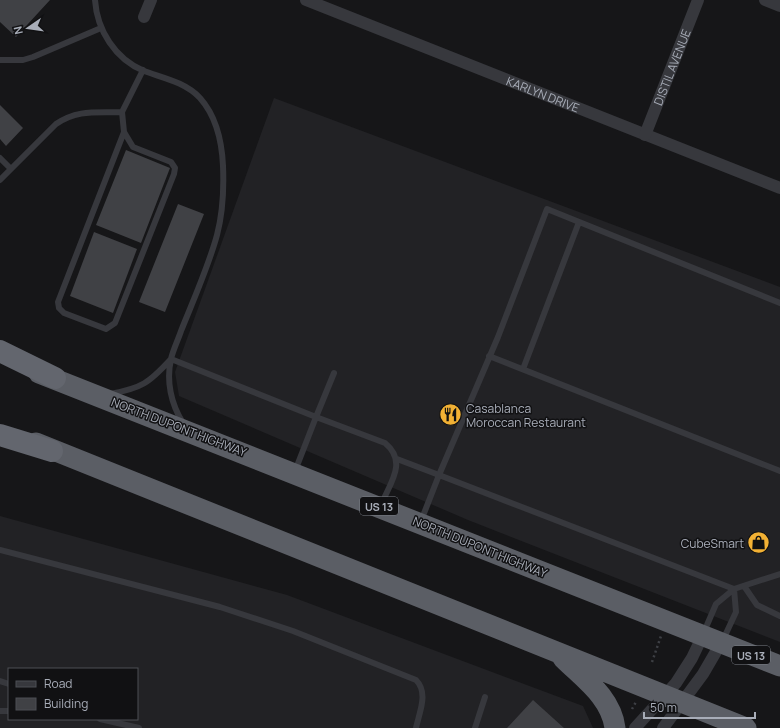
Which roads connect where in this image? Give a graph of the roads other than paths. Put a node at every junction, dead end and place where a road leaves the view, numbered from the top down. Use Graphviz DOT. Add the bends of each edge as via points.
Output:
graph roads {
  1 [pos="95,0"];
  2 [pos="151,0"];
  3 [pos="306,0"];
  4 [pos="698,0"];
  5 [pos="765,0"];
  6 [pos="780,6"];
  7 [pos="144,17"];
  8 [pos="101,28"];
  9 [pos="0,60"];
  10 [pos="143,70"];
  11 [pos="122,112"];
  12 [pos="124,132"];
  13 [pos="645,135"];
  14 [pos="0,158"];
  15 [pos="11,169"];
  16 [pos="0,180"];
  17 [pos="780,188"];
  18 [pos="579,222"];
  19 [pos="780,303"];
  20 [pos="0,351"];
  21 [pos="489,356"];
  22 [pos="171,359"];
  23 [pos="0,360"];
  24 [pos="523,369"];
  25 [pos="334,373"];
  26 [pos="54,378"];
  27 [pos="100,396"];
  28 [pos="316,417"];
  29 [pos="0,427"];
  30 [pos="188,431"];
  31 [pos="0,435"];
  32 [pos="52,451"];
  33 [pos="397,459"];
  34 [pos="780,471"];
  35 [pos="294,473"];
  36 [pos="439,475"];
  37 [pos="380,507"];
  38 [pos="420,523"];
  39 [pos="0,550"];
  40 [pos="780,574"];
  41 [pos="744,586"];
  42 [pos="734,589"];
  43 [pos="780,616"];
  44 [pos="712,639"];
  45 [pos="555,650"];
  46 [pos="780,666"];
  47 [pos="485,697"];
  48 [pos="674,699"];
  49 [pos="104,720"];
  50 [pos="139,728"];
  51 [pos="416,728"];
  52 [pos="475,728"];
  53 [pos="614,728"];
  54 [pos="635,728"];
  55 [pos="663,728"];
  56 [pos="746,728"];
  1 -- 8 [label="lane" via="96,15"];
  2 -- 7 [label="street"];
  3 -- 13 [label="street, KARLYN DRIVE"];
  4 -- 13 [label="street, DISTIL AVENUE"];
  5 -- 6 [label="street"];
  8 -- 9 [label="lane" via="33,57"];
  8 -- 10 [label="lane" via="110,44 128,61"];
  10 -- 11 [label="lane"];
  10 -- 22 [label="lane" via="164,76 186,87 200,98 211,115 220,140 223,165 223,198 217,235"];
  11 -- 12 [label="lane"];
  11 -- 15 [label="lane" via="74,114 65,118"];
  12 -- 12 [label="lane" via="133,147 171,162 175,168 115,323 106,329 64,313 58,302"];
  13 -- 17 [label="street, KARLYN DRIVE"];
  14 -- 15 [label="lane"];
  15 -- 16 [label="lane"];
  18 -- 19 [label="lane"];
  18 -- 21 [label="lane" via="546,209"];
  18 -- 24 [label="lane"];
  20 -- 26 [label="highway"];
  21 -- 24 [label="lane"];
  21 -- 36 [label="lane"];
  22 -- 27 [label="lane" via="141,386"];
  22 -- 28 [label="lane"];
  22 -- 30 [label="lane" via="169,387 172,402"];
  23 -- 26 [label="highway, NORTH DUPONT HIGHWAY / US 13"];
  24 -- 34 [label="lane"];
  25 -- 28 [label="lane"];
  26 -- 27 [label="highway, NORTH DUPONT HIGHWAY / US 13"];
  27 -- 30 [label="highway, NORTH DUPONT HIGHWAY / US 13"];
  28 -- 33 [label="lane" via="385,443 394,450"];
  28 -- 35 [label="lane"];
  29 -- 32 [label="highway"];
  30 -- 35 [label="highway, NORTH DUPONT HIGHWAY / US 13"];
  31 -- 32 [label="highway"];
  32 -- 45 [label="highway"];
  33 -- 36 [label="lane"];
  33 -- 37 [label="lane" via="397,467"];
  35 -- 37 [label="highway, NORTH DUPONT HIGHWAY / US 13"];
  36 -- 38 [label="lane"];
  36 -- 42 [label="lane"];
  37 -- 38 [label="highway, NORTH DUPONT HIGHWAY / US 13"];
  38 -- 44 [label="highway, NORTH DUPONT HIGHWAY / US 13"];
  39 -- 51 [label="lane" via="220,607 294,631 416,680 423,694"];
  40 -- 41 [label="lane"];
  41 -- 42 [label="lane"];
  41 -- 43 [label="lane" via="757,605"];
  42 -- 44 [label="lane" via="716,604"];
  42 -- 44 [label="lane" via="736,612"];
  44 -- 46 [label="highway, NORTH DUPONT HIGHWAY / US 13"];
  44 -- 48 [label="street" via="692,658"];
  44 -- 48 [label="street" via="703,674"];
  45 -- 48 [label="highway"];
  45 -- 53 [label="highway" via="603,697 612,715"];
  47 -- 52 [label="lane"];
  48 -- 54 [label="street"];
  48 -- 55 [label="street"];
  48 -- 56 [label="highway"];
  49 -- 50 [label="lane"];
}
